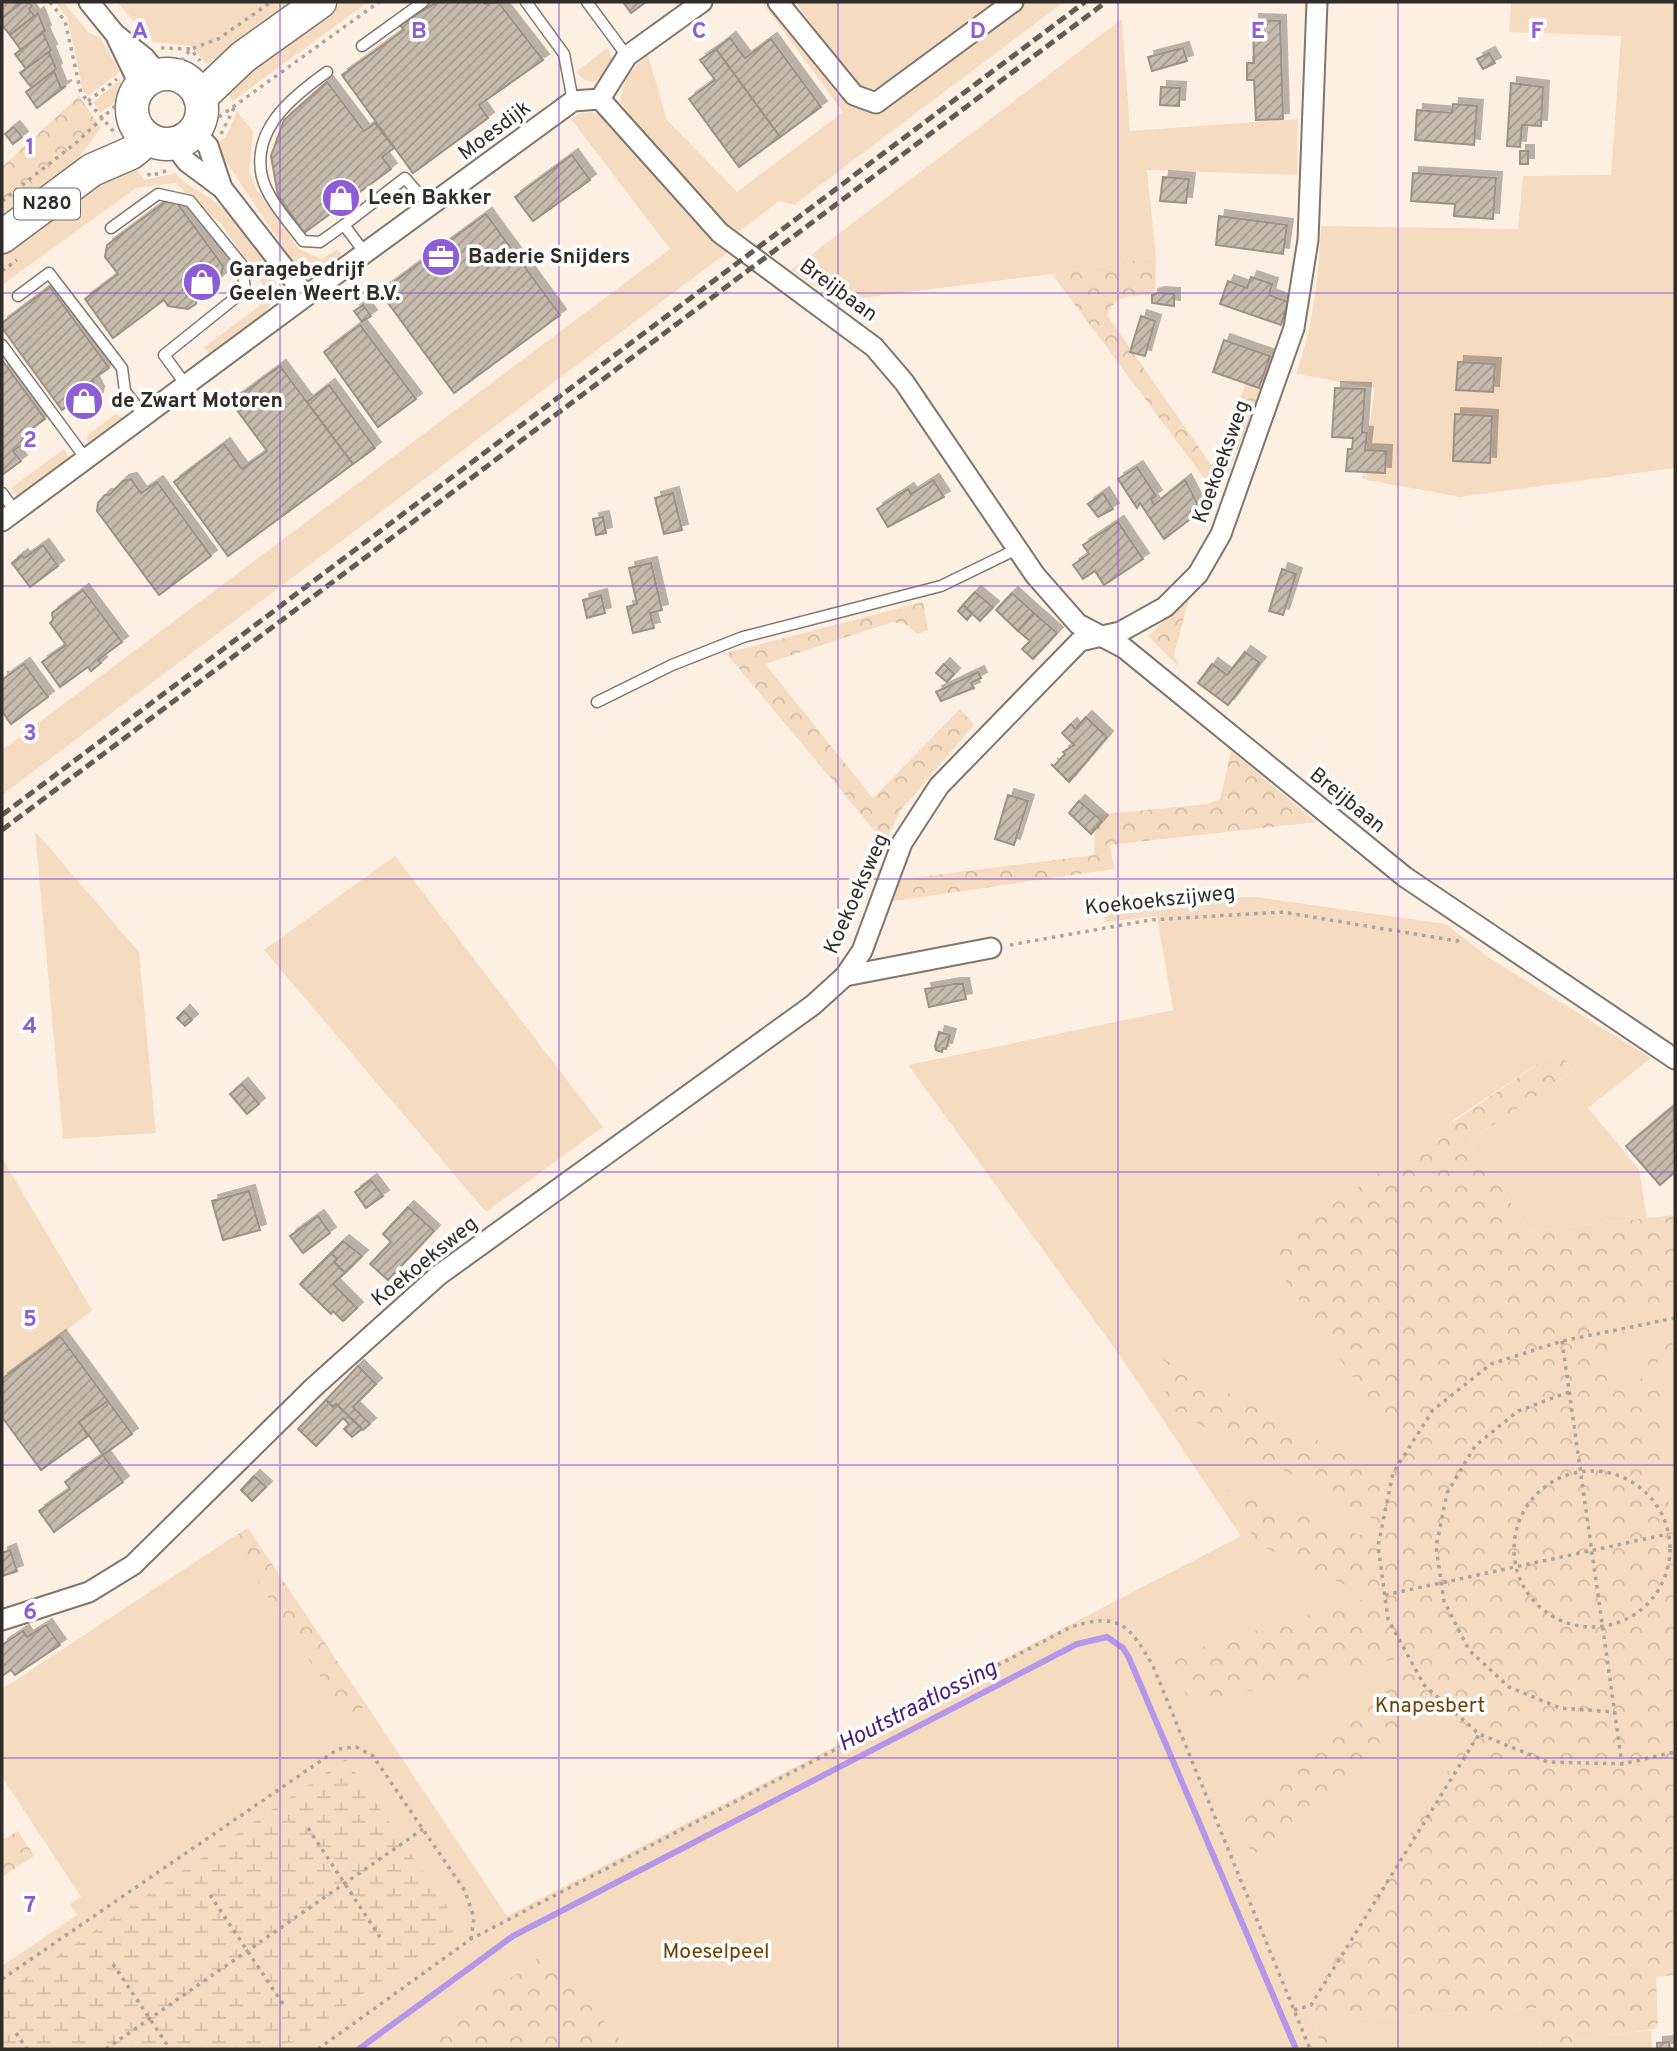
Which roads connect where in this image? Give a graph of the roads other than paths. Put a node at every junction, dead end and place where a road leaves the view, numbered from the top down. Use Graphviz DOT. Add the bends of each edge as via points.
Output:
graph roads {
  1 [pos="89,2"];
  2 [pos="320,2"];
  3 [pos="423,2"];
  4 [pos="526,2"];
  5 [pos="587,2"];
  6 [pos="702,2"];
  7 [pos="778,2"];
  8 [pos="1013,2"];
  9 [pos="1317,2"];
  10 [pos="115,34"];
  11 [pos="362,46"];
  12 [pos="627,56"];
  13 [pos="327,72"];
  14 [pos="600,99"];
  15 [pos="573,101"];
  16 [pos="161,102"];
  17 [pos="430,207"];
  18 [pos="344,225"];
  19 [pos="111,228"];
  20 [pos="2,237"];
  21 [pos="365,253"];
  22 [pos="18,296"];
  23 [pos="306,296"];
  24 [pos="2,345"];
  25 [pos="186,385"];
  26 [pos="144,416"];
  27 [pos="86,459"];
  28 [pos="2,493"];
  29 [pos="8,516"];
  30 [pos="1017,549"];
  31 [pos="1100,637"];
  32 [pos="597,702"];
  33 [pos="991,948"];
  34 [pos="845,976"];
  35 [pos="1675,1059"];
  36 [pos="2,1620"];
  1 -- 10 [label="street"];
  2 -- 16 [label="main road, N280" via="243,57"];
  3 -- 11 [label="lane"];
  4 -- 15 [label="lane" via="564,54"];
  5 -- 12 [label="lane"];
  6 -- 12 [label="street"];
  7 -- 8 [label="street" via="854,95 876,103"];
  9 -- 31 [label="street, Koekoeksweg" via="1308,240 1294,328 1221,534 1198,574 1165,607 1120,632"];
  10 -- 16 [label="street"];
  10 -- 16 [label="street" via="145,58"];
  12 -- 14 [label="street"];
  13 -- 18 [label="lane" via="292,98 271,124 262,149 262,176 273,200 303,241 320,242"];
  14 -- 15 [label="street"];
  14 -- 30 [label="street, Breijbaan" via="720,233 874,347 904,382"];
  15 -- 17 [label="street, Moesdijk"];
  16 -- 20 [label="main road, N280" via="131,153 92,170"];
  16 -- 23 [label="street" via="187,162 222,188"];
  17 -- 18 [label="lane" via="405,178"];
  17 -- 21 [label="street, Moesdijk"];
  18 -- 21 [label="lane"];
  19 -- 25 [label="lane" via="158,194 190,201 243,265 245,290 164,355"];
  21 -- 23 [label="street, Moesdijk"];
  22 -- 26 [label="lane" via="49,273 122,368 125,391"];
  23 -- 25 [label="street, Moesdijk"];
  24 -- 27 [label="lane"];
  25 -- 26 [label="street, Moesdijk"];
  26 -- 27 [label="street, Moesdijk"];
  27 -- 29 [label="street, Moesdijk"];
  28 -- 29 [label="lane"];
  30 -- 31 [label="street, Breijbaan" via="1078,624"];
  30 -- 32 [label="lane" via="941,586 743,637"];
  31 -- 34 [label="street, Koekoeksweg" via="1080,642 939,786 902,843 862,951"];
  31 -- 35 [label="street, Breijbaan" via="1124,648 1405,877"];
  33 -- 34 [label="street"];
  34 -- 36 [label="street, Koekoeksweg" via="813,1005 439,1275 315,1386 133,1565 89,1592"];
}
